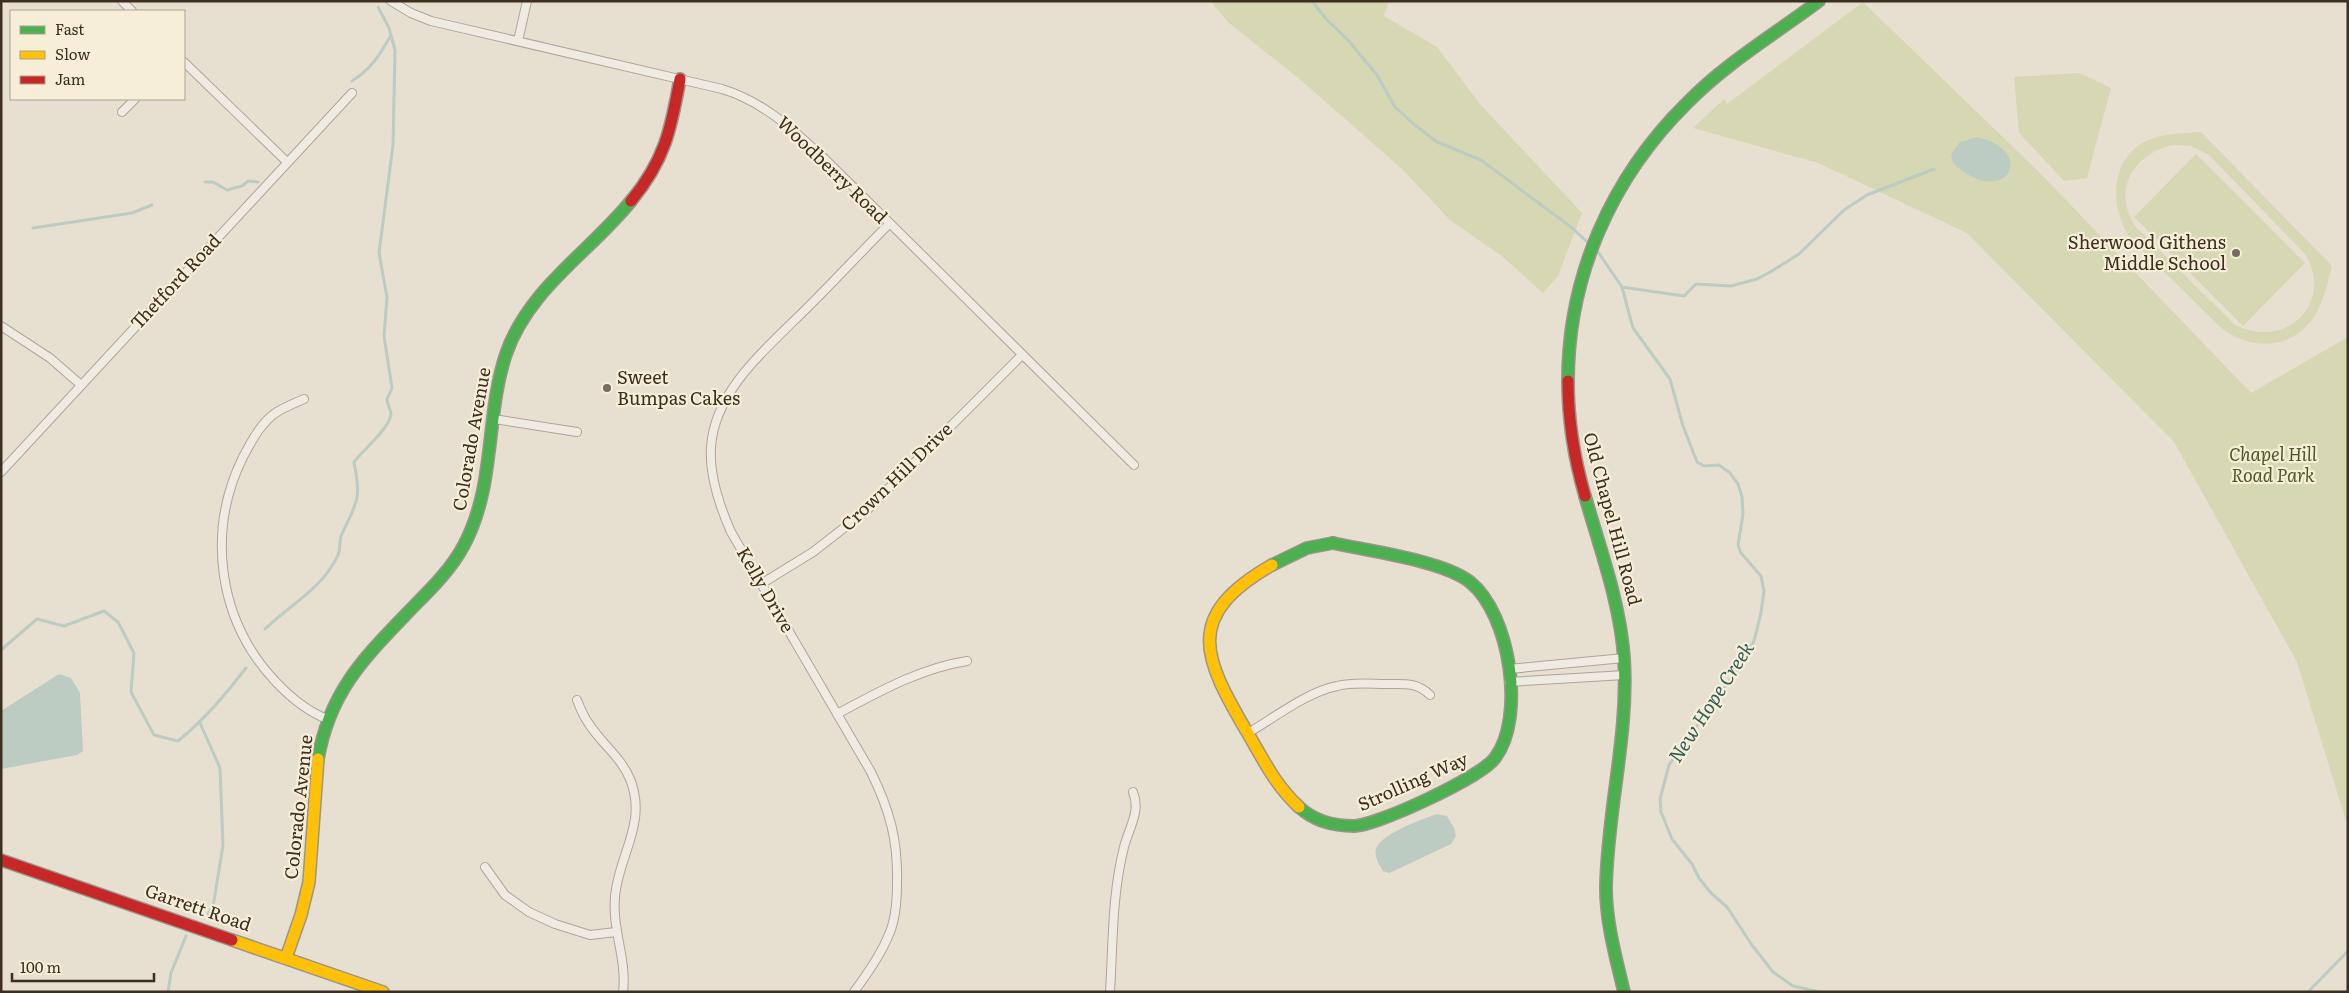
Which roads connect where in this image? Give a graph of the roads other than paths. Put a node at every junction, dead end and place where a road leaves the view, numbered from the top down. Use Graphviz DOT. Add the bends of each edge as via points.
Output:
graph roads {
  1 [pos="122,1"];
  2 [pos="391,1"];
  3 [pos="527,1"];
  4 [pos="1819,1"];
  5 [pos="131,10"];
  6 [pos="518,40"];
  7 [pos="185,63"];
  8 [pos="680,79"];
  9 [pos="352,93"];
  10 [pos="134,100"];
  11 [pos="122,112"];
  12 [pos="287,162"];
  13 [pos="889,224"];
  14 [pos="1,326"];
  15 [pos="1022,355"];
  16 [pos="81,385"];
  17 [pos="304,399"];
  18 [pos="494,419"];
  19 [pos="577,432"];
  20 [pos="1134,465"];
  21 [pos="1,472"];
  22 [pos="761,584"];
  23 [pos="1624,658"];
  24 [pos="967,661"];
  25 [pos="1566,663"];
  26 [pos="1509,669"];
  27 [pos="1625,675"];
  28 [pos="1568,679"];
  29 [pos="1509,682"];
  30 [pos="1430,695"];
  31 [pos="577,700"];
  32 [pos="838,714"];
  33 [pos="328,719"];
  34 [pos="1248,733"];
  35 [pos="1133,792"];
  36 [pos="1,860"];
  37 [pos="484,867"];
  38 [pos="616,932"];
  39 [pos="286,958"];
  40 [pos="383,992"];
  41 [pos="623,992"];
  42 [pos="854,992"];
  43 [pos="1110,992"];
  44 [pos="1624,992"];
  1 -- 5 [label="street"];
  2 -- 6 [label="street, Woodberry Road" via="431,21"];
  3 -- 6 [label="street"];
  4 -- 23 [label="street, Old Chapel Hill Road" via="1721,73 1678,110 1640,154 1607,208 1590,248 1572,317 1568,353 1571,439 1620,620"];
  6 -- 8 [label="street, Woodberry Road"];
  7 -- 12 [label="street"];
  8 -- 13 [label="street, Woodberry Road" via="737,94 777,116"];
  8 -- 18 [label="street, Colorado Avenue" via="665,145 647,181 536,298 514,334 503,365"];
  9 -- 12 [label="street, Thetford Road"];
  10 -- 11 [label="street"];
  12 -- 16 [label="street, Thetford Road"];
  13 -- 15 [label="street, Woodberry Road"];
  13 -- 22 [label="street, Kelly Drive" via="756,359 730,392 714,430 712,467 722,511"];
  14 -- 16 [label="street" via="50,358"];
  15 -- 20 [label="street, Woodberry Road"];
  15 -- 22 [label="street, Crown Hill Drive" via="867,510 820,547"];
  16 -- 21 [label="street, Thetford Road"];
  17 -- 33 [label="street" via="276,413 247,450 227,498 222,525 222,554 228,601 250,649 292,698 316,715"];
  18 -- 19 [label="street"];
  18 -- 33 [label="street, Colorado Avenue" via="481,503 460,554 433,589 354,671"];
  22 -- 32 [label="street, Kelly Drive"];
  23 -- 25 [label="street"];
  23 -- 27 [label="street, Old Chapel Hill Road"];
  24 -- 32 [label="street" via="894,684"];
  25 -- 26 [label="street"];
  25 -- 28 [label="street"];
  26 -- 29 [label="street, Strolling Way"];
  26 -- 34 [label="street, Strolling Way" via="1494,611 1480,591 1457,573 1344,544 1310,546 1237,587 1226,598 1213,622 1209,648 1214,674"];
  27 -- 28 [label="street"];
  27 -- 44 [label="street, Old Chapel Hill Road" via="1606,890 1613,946"];
  28 -- 29 [label="street"];
  29 -- 34 [label="street, Strolling Way" via="1509,728 1501,749 1490,764 1464,782 1365,824 1324,823 1296,807 1282,791"];
  30 -- 34 [label="street" via="1410,684 1335,686 1318,692"];
  31 -- 38 [label="street" via="589,725 621,763 634,790 633,835 616,886"];
  32 -- 42 [label="street, Kelly Drive" via="883,797 897,849 897,897 890,932"];
  33 -- 39 [label="street, Colorado Avenue" via="317,766 309,887"];
  35 -- 43 [label="street" via="1136,812 1125,843 1115,893"];
  36 -- 39 [label="street, Garrett Road"];
  37 -- 38 [label="street" via="505,895 529,912 590,935"];
  38 -- 41 [label="street" via="624,962"];
  39 -- 40 [label="street, Garrett Road"];
}
